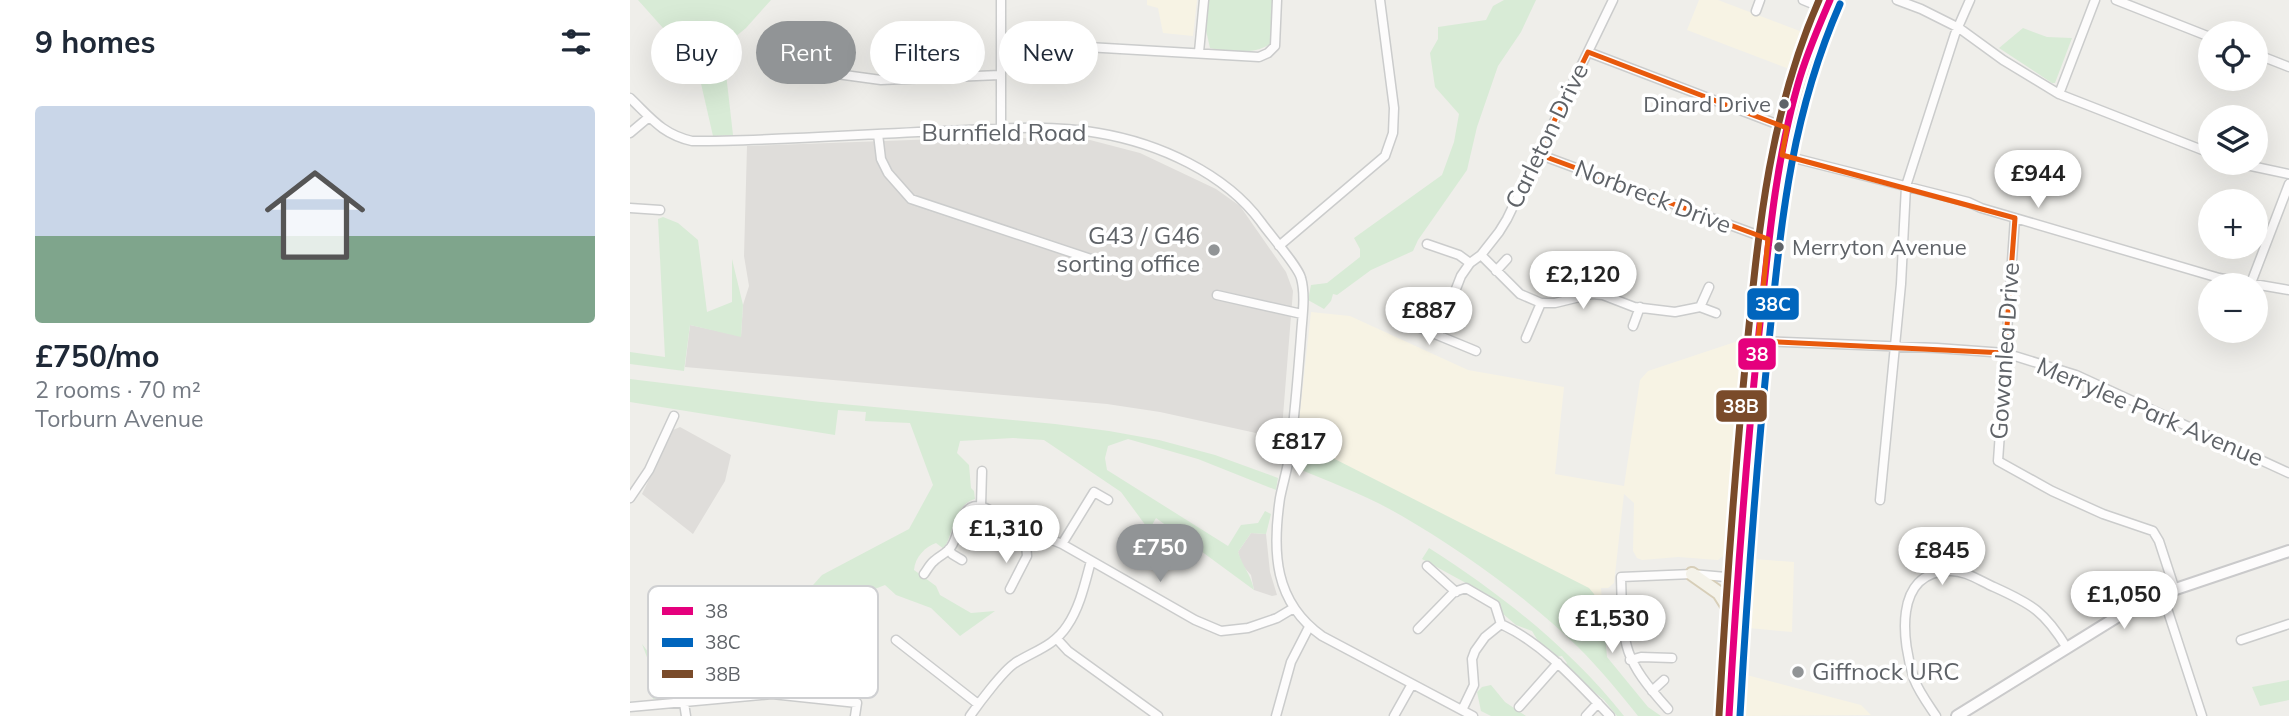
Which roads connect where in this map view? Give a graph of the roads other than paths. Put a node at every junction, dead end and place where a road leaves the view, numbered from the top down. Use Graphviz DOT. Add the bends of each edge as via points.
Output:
graph roads {
  1 [pos="1001,0"];
  2 [pos="1204,0"];
  3 [pos="1277,0"];
  4 [pos="1380,0"];
  5 [pos="1613,0"];
  6 [pos="1760,0"];
  7 [pos="1803,0"];
  8 [pos="1897,0"];
  9 [pos="1970,0"];
  10 [pos="2095,0"];
  11 [pos="2116,0"];
  12 [pos="1828,4"];
  13 [pos="1756,11"];
  14 [pos="1001,21"];
  15 [pos="1958,28"];
  16 [pos="2198,32"];
  17 [pos="1098,47"];
  18 [pos="1199,52"];
  19 [pos="1588,52"];
  20 [pos="2268,59"];
  21 [pos="2289,67"];
  22 [pos="999,75"];
  23 [pos="856,77"];
  24 [pos="1000,84"];
  25 [pos="2059,94"];
  26 [pos="630,98"];
  27 [pos="649,117"];
  28 [pos="1001,128"];
  29 [pos="1787,128"];
  30 [pos="630,133"];
  31 [pos="878,134"];
  32 [pos="2198,148"];
  33 [pos="1538,154"];
  34 [pos="1782,155"];
  35 [pos="2268,169"];
  36 [pos="2289,174"];
  37 [pos="2289,184"];
  38 [pos="1906,186"];
  39 [pos="630,208"];
  40 [pos="660,210"];
  41 [pos="2015,218"];
  42 [pos="1768,240"];
  43 [pos="1427,244"];
  44 [pos="1279,246"];
  45 [pos="1480,255"];
  46 [pos="1507,259"];
  47 [pos="1100,261"];
  48 [pos="1470,263"];
  49 [pos="1496,271"];
  50 [pos="1590,271"];
  51 [pos="2201,273"];
  52 [pos="2255,273"];
  53 [pos="2268,286"];
  54 [pos="1709,287"];
  55 [pos="2289,290"];
  56 [pos="1217,295"];
  57 [pos="1582,296"];
  58 [pos="1541,303"];
  59 [pos="1640,307"];
  60 [pos="1700,307"];
  61 [pos="1716,313"];
  62 [pos="1302,314"];
  63 [pos="1393,314"];
  64 [pos="1633,326"];
  65 [pos="1438,335"];
  66 [pos="1526,338"];
  67 [pos="1758,341"];
  68 [pos="1894,346"];
  69 [pos="1476,351"];
  70 [pos="2005,353"];
  71 [pos="674,416"];
  72 [pos="982,471"];
  73 [pos="2289,472"];
  74 [pos="630,498"];
  75 [pos="1108,500"];
  76 [pos="1880,500"];
  77 [pos="981,506"];
  78 [pos="1014,527"];
  79 [pos="1035,533"];
  80 [pos="1026,544"];
  81 [pos="1062,544"];
  82 [pos="949,549"];
  83 [pos="2289,551"];
  84 [pos="962,560"];
  85 [pos="1091,561"];
  86 [pos="1427,566"];
  87 [pos="1692,574"];
  88 [pos="924,575"];
  89 [pos="1737,578"];
  90 [pos="1010,589"];
  91 [pos="2175,590"];
  92 [pos="1455,592"];
  93 [pos="2162,593"];
  94 [pos="1293,609"];
  95 [pos="1735,618"];
  96 [pos="1501,624"];
  97 [pos="2289,624"];
  98 [pos="1309,627"];
  99 [pos="1418,629"];
  100 [pos="2261,633"];
  101 [pos="1057,639"];
  102 [pos="896,640"];
  103 [pos="2241,640"];
  104 [pos="2265,643"];
  105 [pos="2067,648"];
  106 [pos="1672,658"];
  107 [pos="1630,660"];
  108 [pos="1558,663"];
  109 [pos="1664,680"];
  110 [pos="1412,684"];
  111 [pos="1652,691"];
  112 [pos="733,698"];
  113 [pos="815,698"];
  114 [pos="826,699"];
  115 [pos="684,703"];
  116 [pos="1598,703"];
  117 [pos="978,704"];
  118 [pos="630,707"];
  119 [pos="1519,707"];
  120 [pos="1668,709"];
  121 [pos="1462,710"];
  122 [pos="686,716"];
  123 [pos="855,716"];
  124 [pos="970,716"];
  125 [pos="1158,716"];
  126 [pos="1276,716"];
  127 [pos="1394,716"];
  128 [pos="1473,716"];
  129 [pos="1586,716"];
  130 [pos="1610,716"];
  131 [pos="1729,716"];
  132 [pos="1936,716"];
  133 [pos="1957,716"];
  134 [pos="2202,716"];
  1 -- 14 [label="street"];
  2 -- 18 [label="street"];
  3 -- 18 [label="street" via="1275,46 1268,53 1259,57"];
  4 -- 44 [label="street" via="1394,108 1393,133 1385,156"];
  5 -- 19 [label="street, Carleton Drive"];
  6 -- 13 [label="street"];
  7 -- 12 [label="street"];
  8 -- 15 [label="street"];
  9 -- 15 [label="street"];
  10 -- 25 [label="street"];
  11 -- 16 [label="street"];
  12 -- 29 [label="main road"];
  15 -- 25 [label="street"];
  15 -- 38 [label="street"];
  17 -- 18 [label="street"];
  19 -- 29 [label="street"];
  19 -- 33 [label="street, Carleton Drive"];
  20 -- 21 [label="street"];
  22 -- 23 [label="street" via="881,80"];
  24 -- 28 [label="street"];
  25 -- 32 [label="street"];
  26 -- 27 [label="street, Burnfield Road"];
  27 -- 30 [label="street"];
  27 -- 31 [label="street, Burnfield Road" via="666,132 692,141"];
  28 -- 31 [label="street, Burnfield Road"];
  28 -- 44 [label="street, Burnfield Road" via="1096,132 1168,155 1234,192"];
  29 -- 34 [label="main road"];
  31 -- 47 [label="street" via="888,173 911,198"];
  33 -- 42 [label="street, Norbreck Drive"];
  33 -- 45 [label="street, Carleton Drive" via="1507,219"];
  34 -- 38 [label="street"];
  34 -- 42 [label="main road"];
  35 -- 36 [label="street"];
  37 -- 52 [label="street"];
  38 -- 41 [label="street"];
  38 -- 68 [label="street"];
  39 -- 40 [label="street"];
  41 -- 51 [label="street"];
  41 -- 70 [label="street, Gowanlea Drive"];
  42 -- 67 [label="main road"];
  43 -- 48 [label="street"];
  44 -- 62 [label="street, Burnfield Road" via="1301,276"];
  45 -- 48 [label="street, Carleton Drive"];
  45 -- 49 [label="street"];
  46 -- 49 [label="street"];
  48 -- 65 [label="street, Carleton Drive"];
  49 -- 58 [label="street" via="1520,293"];
  50 -- 57 [label="street"];
  53 -- 55 [label="street"];
  54 -- 60 [label="street"];
  56 -- 62 [label="street"];
  57 -- 58 [label="street"];
  57 -- 59 [label="street" via="1603,295"];
  58 -- 66 [label="street"];
  59 -- 60 [label="street" via="1675,312"];
  59 -- 64 [label="street"];
  60 -- 61 [label="street"];
  62 -- 94 [label="street, Burnfield Road" via="1290,455 1276,541 1279,574"];
  63 -- 65 [label="street"];
  65 -- 69 [label="street"];
  67 -- 68 [label="street, Merrylee Park Avenue"];
  67 -- 89 [label="main road"];
  68 -- 70 [label="street, Merrylee Park Avenue"];
  68 -- 76 [label="street"];
  70 -- 73 [label="street, Merrylee Park Avenue" via="2076,375"];
  70 -- 91 [label="street, Gowanlea Drive" via="1998,461 2052,491 2152,531"];
  71 -- 74 [label="street" via="649,470"];
  72 -- 77 [label="street"];
  75 -- 81 [label="street" via="1094,492"];
  77 -- 78 [label="street"];
  77 -- 82 [label="street" via="966,511"];
  78 -- 79 [label="street" via="1027,522"];
  78 -- 80 [label="street" via="1016,541"];
  79 -- 80 [label="street"];
  79 -- 81 [label="street"];
  80 -- 90 [label="street" via="1027,556"];
  81 -- 85 [label="street"];
  82 -- 84 [label="street"];
  82 -- 88 [label="street"];
  83 -- 91 [label="street"];
  85 -- 94 [label="street" via="1221,631 1248,628"];
  85 -- 101 [label="street" via="1078,606"];
  86 -- 92 [label="street"];
  87 -- 89 [label="street"];
  87 -- 95 [label="main road" via="1719,593"];
  87 -- 107 [label="street" via="1621,577 1623,637"];
  89 -- 95 [label="main road"];
  91 -- 93 [label="street"];
  92 -- 96 [label="street" via="1466,588 1495,605"];
  92 -- 99 [label="street"];
  93 -- 105 [label="street"];
  93 -- 134 [label="street"];
  94 -- 98 [label="street, Burnfield Road"];
  95 -- 131 [label="main road"];
  96 -- 108 [label="street"];
  96 -- 121 [label="street" via="1475,651 1474,685"];
  97 -- 100 [label="street"];
  98 -- 110 [label="street, Burnfield Road"];
  98 -- 126 [label="street" via="1291,662"];
  100 -- 103 [label="street"];
  100 -- 104 [label="street"];
  101 -- 117 [label="street" via="1013,664"];
  101 -- 125 [label="street"];
  102 -- 117 [label="street"];
  105 -- 132 [label="street" via="2038,610 2016,597 1963,572 1948,570 1921,579 1908,603 1904,640 1915,681"];
  105 -- 133 [label="street"];
  106 -- 107 [label="street"];
  107 -- 111 [label="street"];
  108 -- 116 [label="street"];
  108 -- 119 [label="street"];
  109 -- 111 [label="street"];
  110 -- 121 [label="street, Burnfield Road"];
  110 -- 127 [label="street"];
  111 -- 120 [label="street"];
  112 -- 115 [label="street"];
  113 -- 114 [label="street"];
  114 -- 123 [label="street" via="857,703"];
  115 -- 118 [label="street"];
  115 -- 122 [label="street"];
  116 -- 129 [label="street"];
  116 -- 130 [label="street"];
  117 -- 124 [label="street"];
  121 -- 128 [label="street, Burnfield Road"];
}
